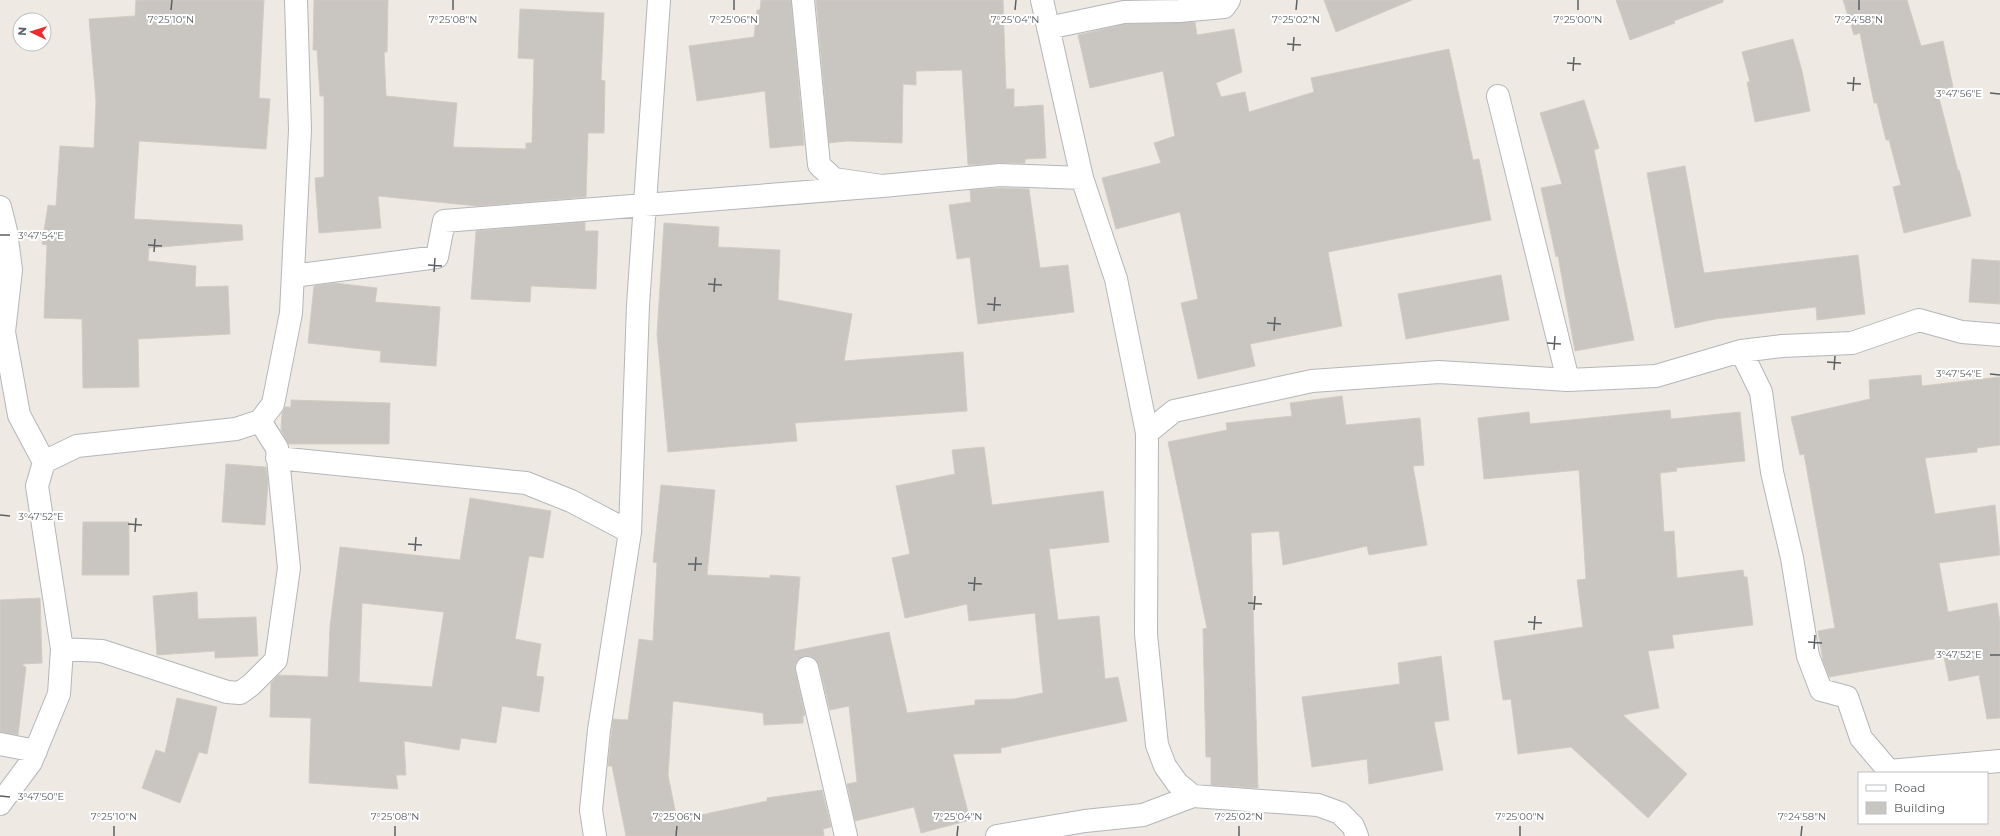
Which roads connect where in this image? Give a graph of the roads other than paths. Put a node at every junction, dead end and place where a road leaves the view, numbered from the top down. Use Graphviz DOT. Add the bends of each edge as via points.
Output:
graph roads {
  1 [pos="296,0"];
  2 [pos="659,0"];
  3 [pos="803,0"];
  4 [pos="1042,0"];
  5 [pos="1229,0"];
  6 [pos="1048,28"];
  7 [pos="1498,96"];
  8 [pos="1082,178"];
  9 [pos="882,186"];
  10 [pos="645,206"];
  11 [pos="0,207"];
  12 [pos="5,269"];
  13 [pos="293,276"];
  14 [pos="2000,335"];
  15 [pos="1741,350"];
  16 [pos="1568,380"];
  17 [pos="260,421"];
  18 [pos="1147,433"];
  19 [pos="277,458"];
  20 [pos="44,462"];
  21 [pos="630,532"];
  22 [pos="62,650"];
  23 [pos="807,668"];
  24 [pos="0,744"];
  25 [pos="36,751"];
  26 [pos="2000,761"];
  27 [pos="1193,796"];
  28 [pos="0,804"];
  29 [pos="1088,829"];
  30 [pos="595,836"];
  31 [pos="846,836"];
  32 [pos="997,836"];
  33 [pos="1357,836"];
  1 -- 13 [label="street" via="300,130"];
  2 -- 10 [label="street"];
  3 -- 9 [label="street" via="819,165 834,180"];
  4 -- 6 [label="street"];
  5 -- 6 [label="street" via="1224,7 1124,12"];
  6 -- 8 [label="street"];
  7 -- 16 [label="street"];
  8 -- 9 [label="street" via="1000,175"];
  8 -- 18 [label="street" via="1116,279"];
  9 -- 10 [label="street"];
  10 -- 13 [label="street" via="444,221 437,257"];
  10 -- 21 [label="street" via="638,305"];
  11 -- 12 [label="street" via="6,231"];
  12 -- 20 [label="street" via="4,332 19,414"];
  13 -- 17 [label="street" via="290,313 272,404"];
  14 -- 15 [label="street" via="1962,332 1919,320 1852,343"];
  15 -- 16 [label="street" via="1656,376"];
  15 -- 26 [label="street" via="1761,392 1772,472 1792,558 1808,656 1821,690 1847,696 1860,738 1889,771"];
  16 -- 18 [label="street" via="1439,372 1312,381 1174,411"];
  17 -- 19 [label="street" via="276,448"];
  17 -- 20 [label="street" via="236,429 77,446"];
  18 -- 27 [label="street" via="1146,634 1157,745 1168,772 1176,783"];
  19 -- 21 [label="street" via="526,483 571,501"];
  19 -- 22 [label="street" via="289,568 276,660 251,685 240,693 227,692 102,651"];
  20 -- 22 [label="street" via="36,486"];
  21 -- 30 [label="street" via="599,730 591,810"];
  22 -- 25 [label="street" via="59,694"];
  23 -- 31 [label="street"];
  24 -- 25 [label="street"];
  25 -- 28 [label="street" via="31,762"];
  27 -- 29 [label="street" via="1143,815"];
  27 -- 33 [label="street" via="1318,805 1340,813 1353,826"];
  29 -- 32 [label="street"];
}
